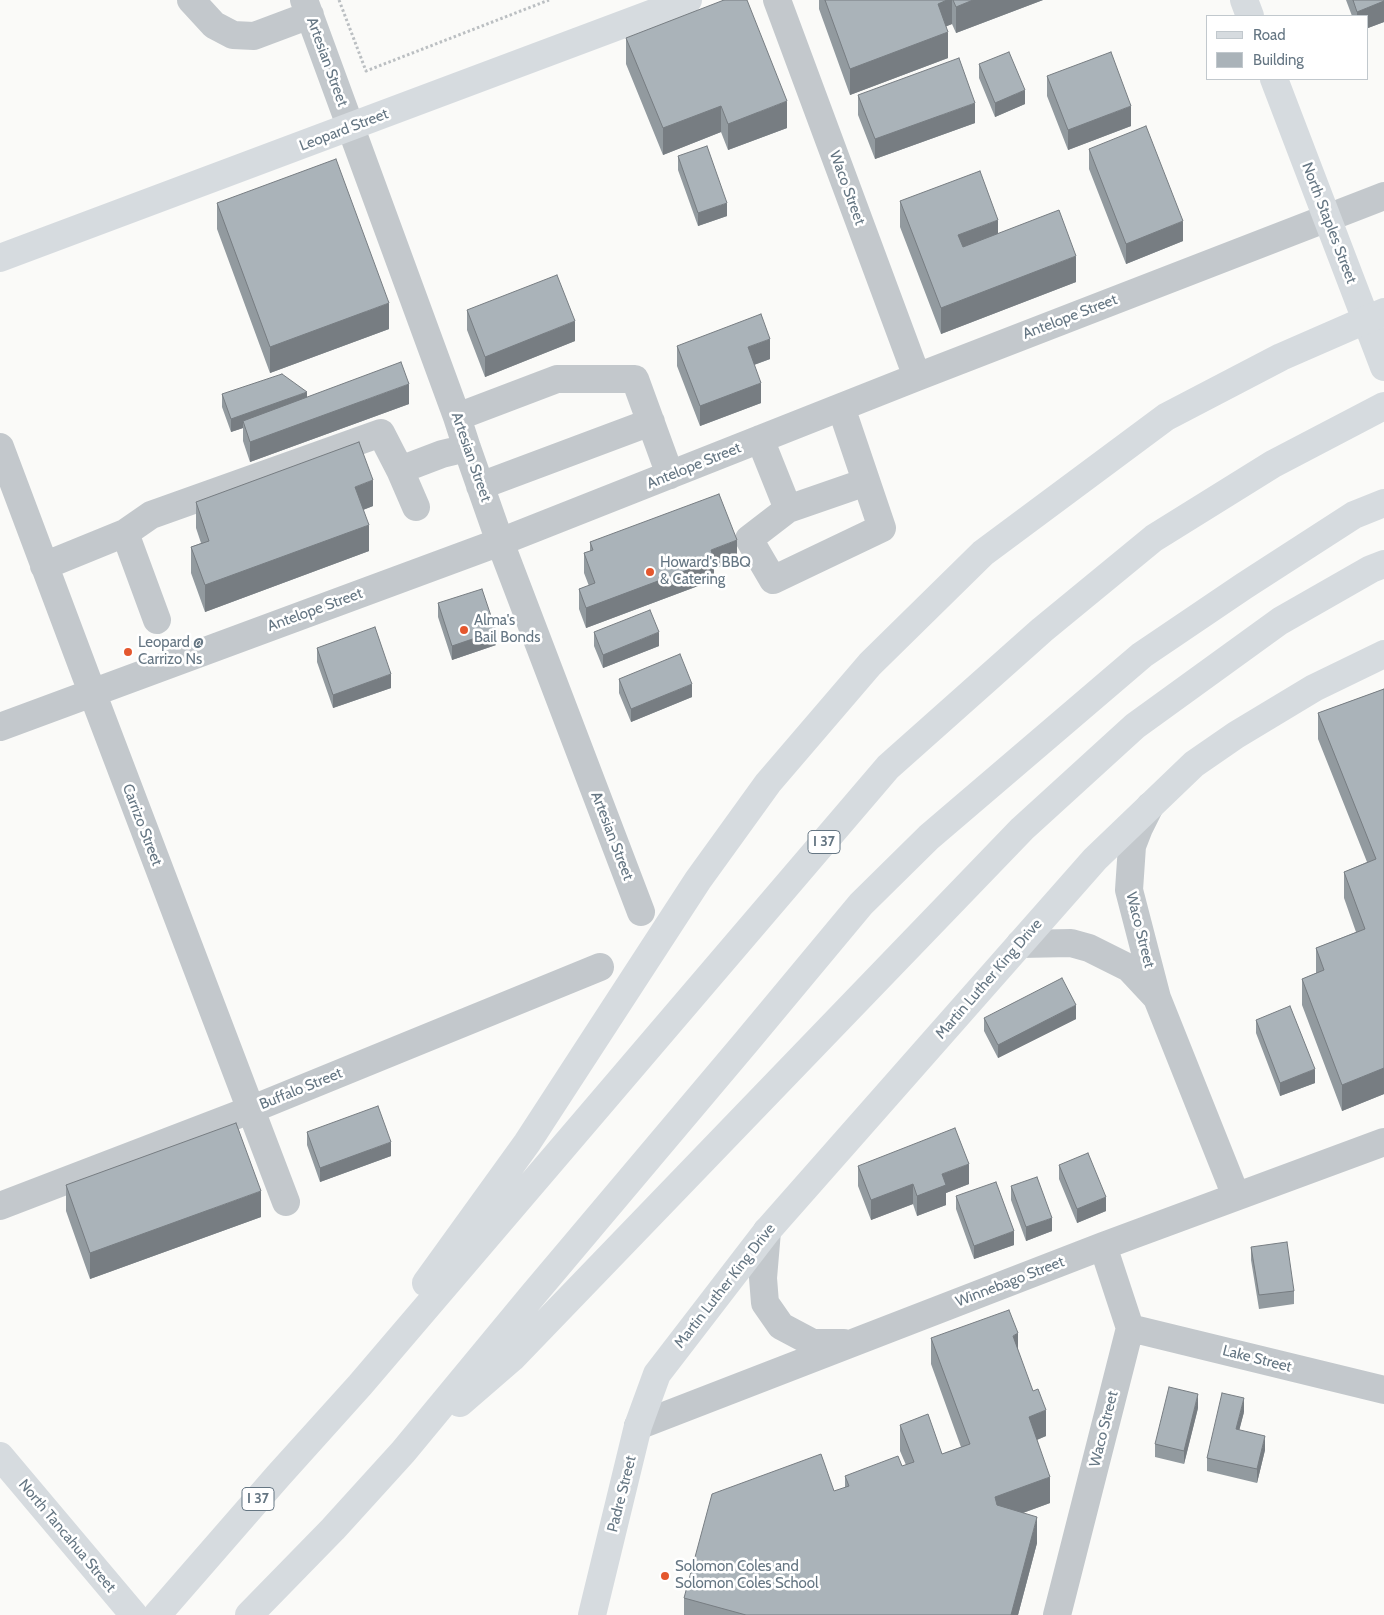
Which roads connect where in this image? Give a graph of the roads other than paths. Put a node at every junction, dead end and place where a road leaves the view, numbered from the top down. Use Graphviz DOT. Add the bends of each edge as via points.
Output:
graph roads {
  1 [pos="191,0"];
  2 [pos="688,0"];
  3 [pos="777,0"];
  4 [pos="1244,0"];
  5 [pos="307,8"];
  6 [pos="1250,15"];
  7 [pos="1274,80"];
  8 [pos="351,127"];
  9 [pos="1384,196"];
  10 [pos="1327,218"];
  11 [pos="0,258"];
  12 [pos="1384,312"];
  13 [pos="1384,367"];
  14 [pos="917,377"];
  15 [pos="1384,406"];
  16 [pos="841,407"];
  17 [pos="457,417"];
  18 [pos="651,422"];
  19 [pos="760,439"];
  20 [pos="0,447"];
  21 [pos="467,448"];
  22 [pos="400,470"];
  23 [pos="670,475"];
  24 [pos="866,482"];
  25 [pos="480,486"];
  26 [pos="1384,503"];
  27 [pos="416,507"];
  28 [pos="788,509"];
  29 [pos="124,533"];
  30 [pos="500,542"];
  31 [pos="1384,564"];
  32 [pos="44,566"];
  33 [pos="157,620"];
  34 [pos="1384,654"];
  35 [pos="92,692"];
  36 [pos="0,726"];
  37 [pos="1150,806"];
  38 [pos="642,912"];
  39 [pos="1020,944"];
  40 [pos="600,967"];
  41 [pos="1157,998"];
  42 [pos="250,1110"];
  43 [pos="1384,1142"];
  44 [pos="1236,1196"];
  45 [pos="286,1202"];
  46 [pos="0,1206"];
  47 [pos="767,1231"];
  48 [pos="1103,1246"];
  49 [pos="1130,1328"];
  50 [pos="853,1343"];
  51 [pos="657,1374"];
  52 [pos="1384,1390"];
  53 [pos="638,1426"];
  54 [pos="319,1431"];
  55 [pos="404,1452"];
  56 [pos="0,1456"];
  57 [pos="134,1615"];
  58 [pos="157,1615"];
  59 [pos="249,1615"];
  60 [pos="592,1615"];
  61 [pos="1057,1615"];
  1 -- 5 [label="street" via="214,26 233,35 254,36"];
  2 -- 8 [label="main road, Leopard Street"];
  3 -- 14 [label="street, Waco Street"];
  4 -- 6 [label="main road"];
  5 -- 8 [label="street, Artesian Street"];
  7 -- 10 [label="main road, North Staples Street"];
  8 -- 11 [label="main road, Leopard Street"];
  8 -- 17 [label="street, Artesian Street"];
  9 -- 10 [label="street, Antelope Street"];
  10 -- 13 [label="main road, North Staples Street"];
  10 -- 14 [label="street, Antelope Street"];
  12 -- 54 [label="main road" via="1281,357 1166,417 983,553 870,664 768,783 698,880 527,1143"];
  14 -- 16 [label="street, Antelope Street"];
  15 -- 54 [label="main road, I 37" via="1273,464 1154,538 1042,630 888,767"];
  16 -- 19 [label="street, Antelope Street"];
  16 -- 24 [label="street"];
  17 -- 18 [label="street" via="557,379 635,379"];
  17 -- 21 [label="street, Artesian Street"];
  18 -- 23 [label="street"];
  18 -- 25 [label="street"];
  19 -- 23 [label="street, Antelope Street"];
  19 -- 28 [label="street"];
  20 -- 32 [label="street, Carrizo Street"];
  21 -- 22 [label="street"];
  21 -- 25 [label="street, Artesian Street"];
  22 -- 27 [label="street"];
  22 -- 29 [label="street" via="381,433 151,515"];
  23 -- 30 [label="street, Antelope Street"];
  24 -- 28 [label="street"];
  24 -- 28 [label="street" via="882,528 773,580 749,539"];
  25 -- 30 [label="street, Artesian Street"];
  26 -- 55 [label="main road" via="1346,520 1142,655 929,836 861,904"];
  29 -- 32 [label="street"];
  29 -- 33 [label="street"];
  30 -- 35 [label="street, Antelope Street"];
  30 -- 38 [label="street, Artesian Street"];
  31 -- 55 [label="main road" via="1280,621 1135,726 1022,829 512,1358"];
  32 -- 35 [label="street, Carrizo Street"];
  34 -- 37 [label="main road, Martin Luther King Drive" via="1314,688 1236,736 1194,764"];
  35 -- 36 [label="street, Antelope Street"];
  35 -- 42 [label="street, Carrizo Street"];
  37 -- 39 [label="main road, Martin Luther King Drive" via="1095,859"];
  37 -- 41 [label="street, Waco Street" via="1132,846 1129,890"];
  39 -- 41 [label="street, Waco Street" via="1071,943 1089,948 1128,968"];
  39 -- 47 [label="main road, Martin Luther King Drive"];
  40 -- 42 [label="street, Buffalo Street"];
  41 -- 44 [label="street, Waco Street"];
  42 -- 45 [label="street, Carrizo Street"];
  42 -- 46 [label="street, Buffalo Street"];
  43 -- 44 [label="street, Winnebago Street"];
  44 -- 48 [label="street, Winnebago Street"];
  47 -- 50 [label="street" via="763,1278 765,1303 781,1326 813,1343"];
  47 -- 51 [label="main road, Martin Luther King Drive"];
  48 -- 49 [label="street"];
  48 -- 50 [label="street, Winnebago Street"];
  49 -- 52 [label="street, Lake Street"];
  49 -- 61 [label="street, Waco Street"];
  50 -- 53 [label="street, Winnebago Street"];
  51 -- 53 [label="main road, Padre Street"];
  53 -- 60 [label="main road, Padre Street"];
  54 -- 58 [label="main road, I 37"];
  55 -- 59 [label="main road"];
  56 -- 57 [label="main road, North Tancahua Street"];
}
